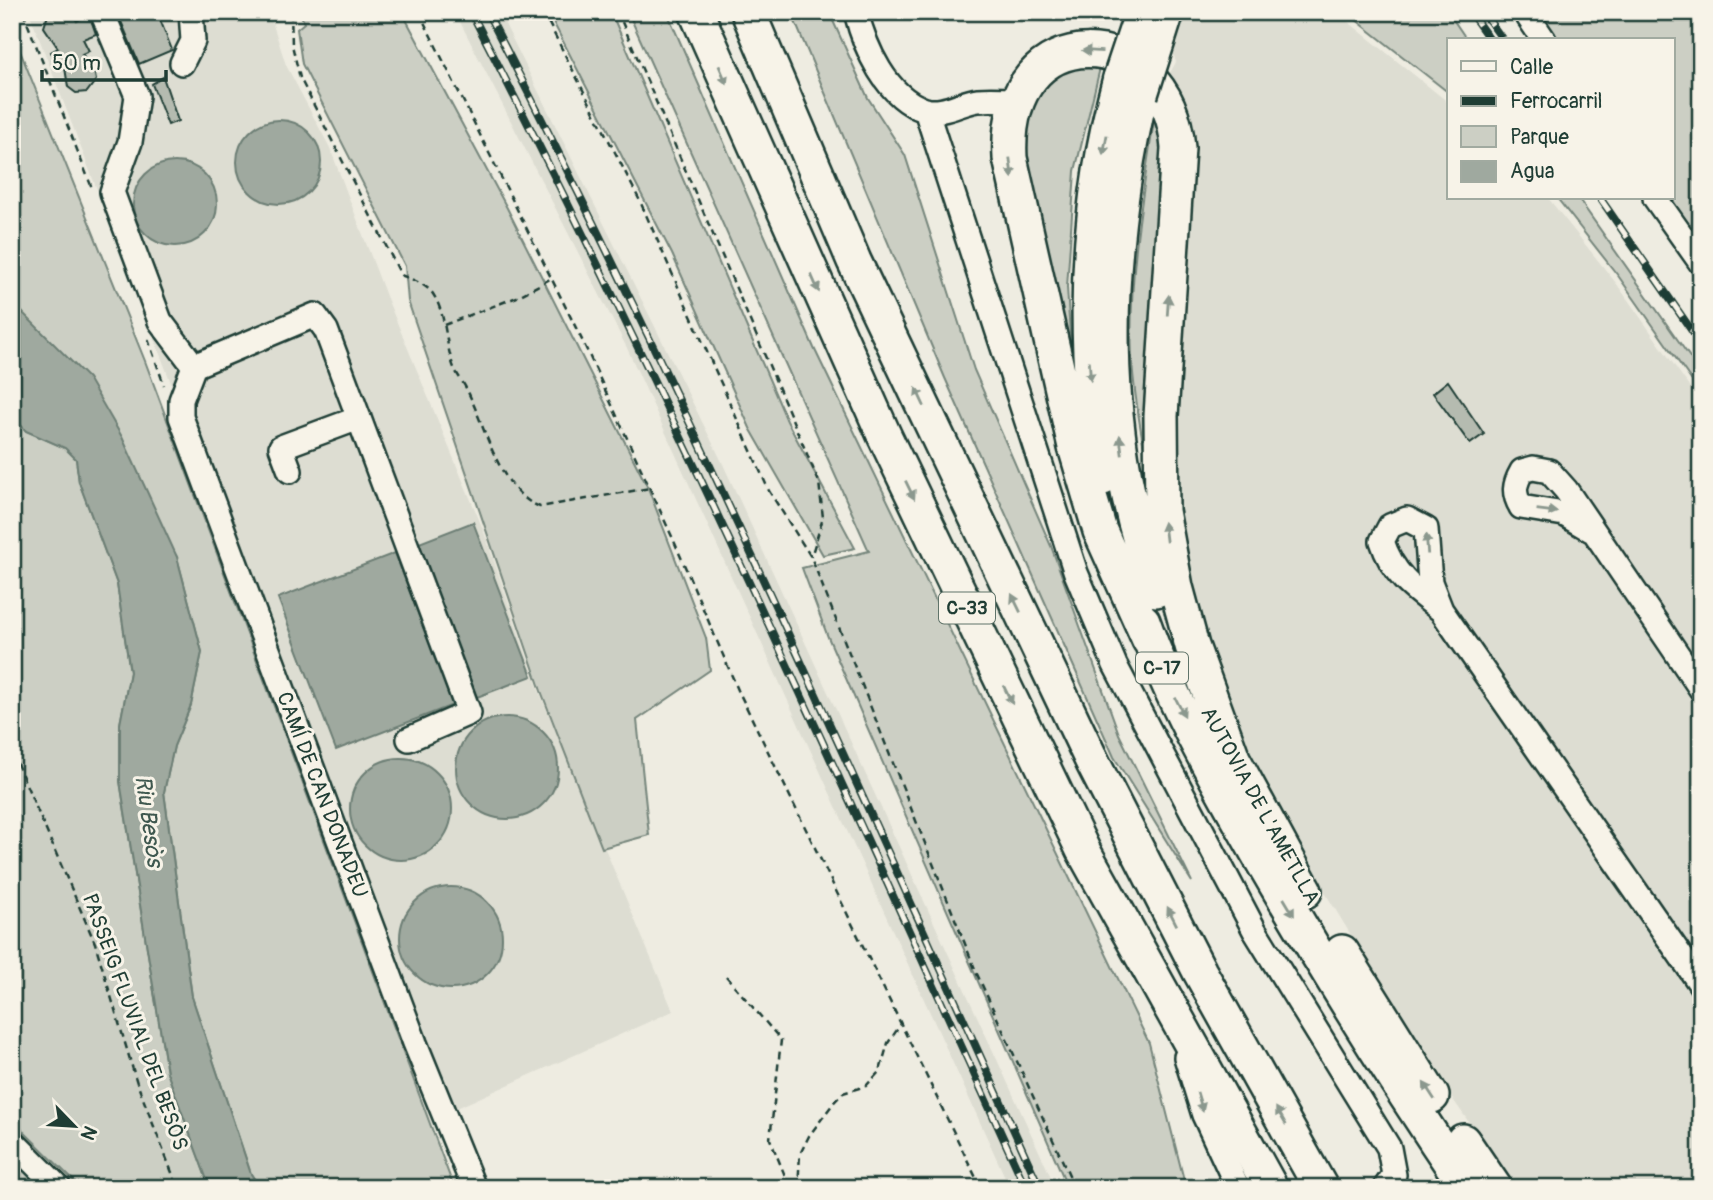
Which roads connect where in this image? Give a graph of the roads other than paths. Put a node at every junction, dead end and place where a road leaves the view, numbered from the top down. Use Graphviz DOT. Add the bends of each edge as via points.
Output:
graph roads {
  1 [pos="102,12"];
  2 [pos="191,12"];
  3 [pos="696,12"];
  4 [pos="748,12"];
  5 [pos="856,12"];
  6 [pos="1142,12"];
  7 [pos="1167,12"];
  8 [pos="1525,12"];
  9 [pos="1543,38"];
  10 [pos="182,63"];
  11 [pos="1130,86"];
  12 [pos="1016,100"];
  13 [pos="926,110"];
  14 [pos="1656,200"];
  15 [pos="1701,263"];
  16 [pos="194,366"];
  17 [pos="359,418"];
  18 [pos="290,471"];
  19 [pos="1591,530"];
  20 [pos="1441,610"];
  21 [pos="1149,640"];
  22 [pos="1701,689"];
  23 [pos="410,739"];
  24 [pos="1234,761"];
  25 [pos="1701,985"];
  26 [pos="1173,1014"];
  27 [pos="12,1141"];
  28 [pos="59,1188"];
  29 [pos="474,1188"];
  30 [pos="1238,1188"];
  31 [pos="1270,1188"];
  32 [pos="1321,1188"];
  33 [pos="1385,1188"];
  34 [pos="1467,1188"];
  35 [pos="1495,1188"];
  1 -- 16 [label="street" via="137,96 130,142 112,192 160,321"];
  2 -- 10 [label="street" via="193,41"];
  3 -- 26 [label="highway, C-33, one-way" via="890,447 1083,850"];
  32 -- 4 [label="highway, C-33, one-way" via="1200,972 1081,740 854,261"];
  5 -- 13 [label="street" via="861,32 888,82"];
  6 -- 11 [label="highway, C-17, bridge"];
  7 -- 11 [label="highway, C-17, bridge"];
  8 -- 9 [label="street"];
  11 -- 21 [label="highway, C-17, one-way" via="1097,183 1090,244 1089,368 1105,492"];
  24 -- 11 [label="highway, AUTOVIA DE L'AMETLLA / C-17, one-way" via="1196,688 1160,599 1135,518 1123,457 1111,337"];
  12 -- 13 [label="street" via="975,100"];
  12 -- 21 [label="highway, one-way" via="1009,135 1012,178 1075,447 1100,531"];
  24 -- 12 [label="highway, one-way" via="1186,622 1162,511 1161,416 1178,148 1173,114 1161,91 1141,71 1118,56 1088,50 1049,61"];
  13 -- 33 [label="street" via="1076,573 1115,665 1255,931 1389,1148 1394,1175"];
  14 -- 15 [label="street"];
  16 -- 17 [label="street" via="315,315 326,330"];
  16 -- 29 [label="street, CAMÍ DE CAN DONADEU" via="181,400 185,430"];
  17 -- 18 [label="street" via="281,447"];
  17 -- 23 [label="street" via="469,713"];
  19 -- 22 [label="street"];
  20 -- 25 [label="street"];
  21 -- 34 [label="highway, C-17, one-way" via="1203,755 1281,893 1357,1022"];
  35 -- 24 [label="highway, AUTOVIA DE L'AMETLLA / C-17, one-way" via="1341,951"];
  26 -- 30 [label="street, C-33, one-way" via="1204,1115"];
  26 -- 31 [label="highway, C-33"];
  27 -- 28 [label="street"];
}
